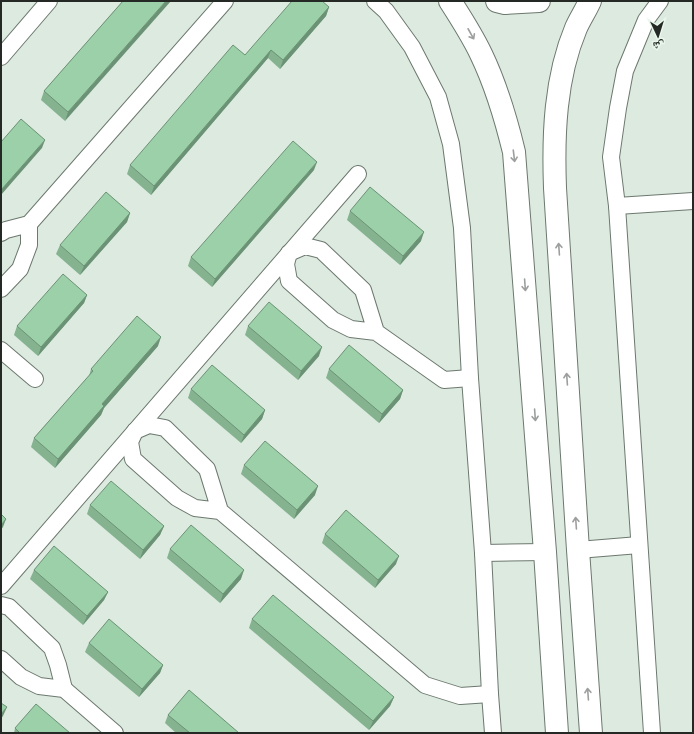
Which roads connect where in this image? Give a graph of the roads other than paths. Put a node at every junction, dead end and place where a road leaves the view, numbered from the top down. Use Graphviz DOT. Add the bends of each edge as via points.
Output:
graph roads {
  1 [pos="49,1"];
  2 [pos="225,1"];
  3 [pos="375,1"];
  4 [pos="450,1"];
  5 [pos="497,1"];
  6 [pos="539,1"];
  7 [pos="590,1"];
  8 [pos="660,1"];
  9 [pos="1,56"];
  10 [pos="358,174"];
  11 [pos="693,201"];
  12 [pos="617,206"];
  13 [pos="28,224"];
  14 [pos="1,233"];
  15 [pos="289,253"];
  16 [pos="1,289"];
  17 [pos="376,332"];
  18 [pos="1,350"];
  19 [pos="470,378"];
  20 [pos="35,379"];
  21 [pos="135,431"];
  22 [pos="220,511"];
  23 [pos="639,545"];
  24 [pos="578,550"];
  25 [pos="483,552"];
  26 [pos="545,552"];
  27 [pos="1,586"];
  28 [pos="1,605"];
  29 [pos="1,659"];
  30 [pos="64,689"];
  31 [pos="490,694"];
  32 [pos="115,733"];
  33 [pos="493,733"];
  34 [pos="557,733"];
  35 [pos="591,733"];
  36 [pos="652,733"];
  1 -- 9 [label="street"];
  2 -- 13 [label="street"];
  3 -- 19 [label="street" via="386,11 412,47 438,97 451,144 462,228"];
  4 -- 26 [label="main road, one-way" via="481,53 504,114 514,152"];
  5 -- 6 [label="main road"];
  24 -- 7 [label="main road, one-way" via="554,146 565,63 576,29"];
  8 -- 12 [label="street" via="646,20 625,71 611,156"];
  10 -- 15 [label="street"];
  11 -- 12 [label="street"];
  12 -- 23 [label="street"];
  13 -- 14 [label="street"];
  13 -- 16 [label="street" via="29,245 20,269"];
  15 -- 17 [label="street" via="286,264 289,281 333,320 351,329"];
  15 -- 17 [label="street" via="305,246 321,250 363,290"];
  15 -- 21 [label="street"];
  17 -- 19 [label="street" via="444,380"];
  18 -- 20 [label="street"];
  19 -- 25 [label="street"];
  21 -- 22 [label="street" via="130,442 133,459 177,498 195,508"];
  21 -- 22 [label="street" via="149,425 165,428 207,469"];
  21 -- 27 [label="street"];
  22 -- 31 [label="street" via="425,685 460,696"];
  23 -- 24 [label="street"];
  23 -- 36 [label="street"];
  35 -- 24 [label="main road, one-way"];
  25 -- 26 [label="street"];
  25 -- 31 [label="street"];
  26 -- 34 [label="main road"];
  28 -- 30 [label="street" via="9,607 52,648"];
  29 -- 30 [label="street" via="21,677 39,686"];
  30 -- 32 [label="street"];
  31 -- 33 [label="street"];
}
